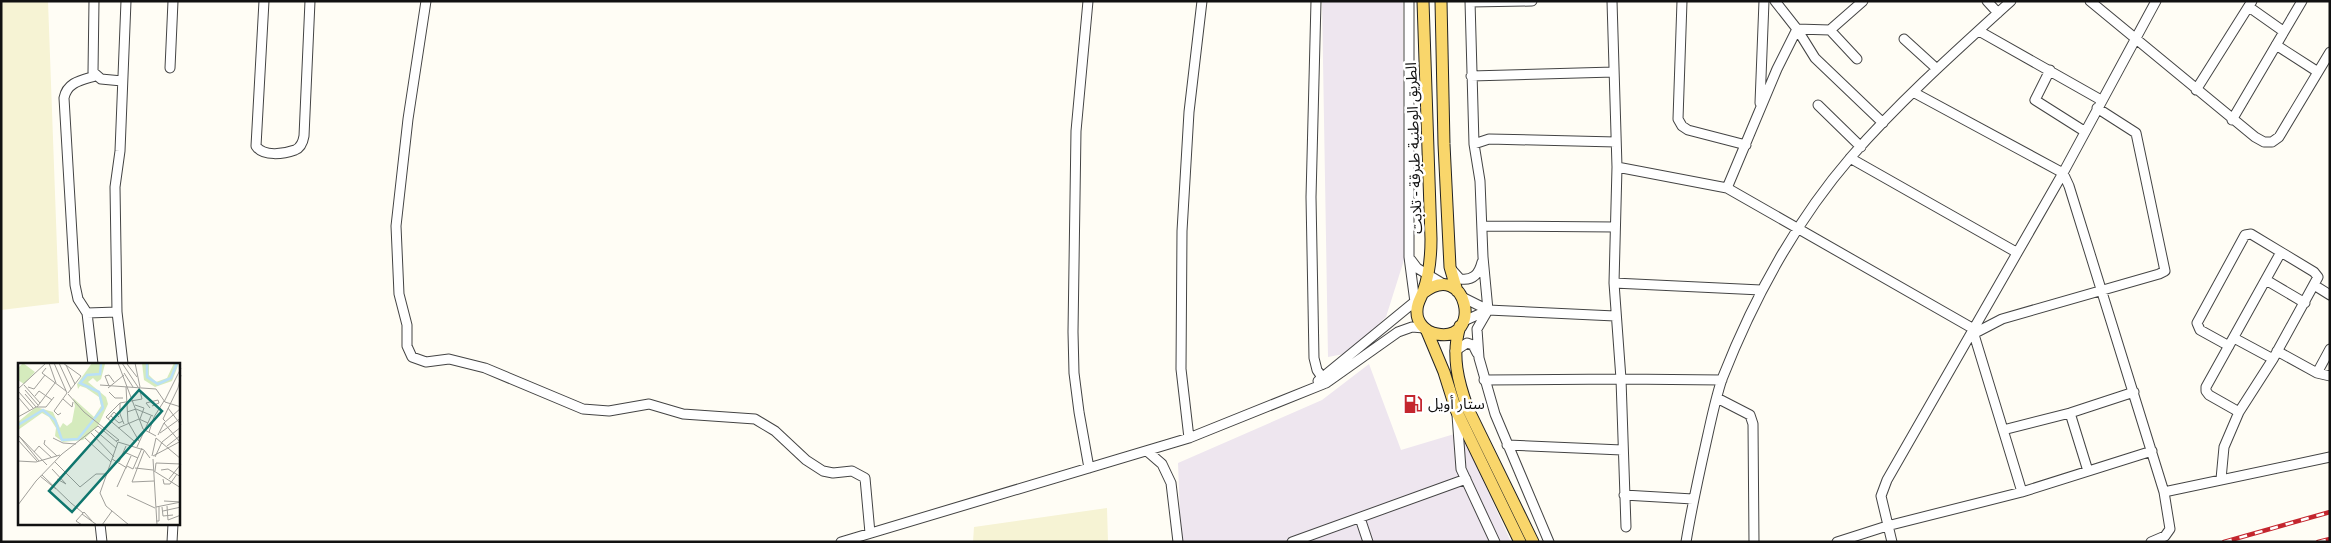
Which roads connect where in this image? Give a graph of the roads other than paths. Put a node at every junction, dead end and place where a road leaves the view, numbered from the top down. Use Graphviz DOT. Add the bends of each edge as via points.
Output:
graph roads {
  1 [pos="94,1"];
  2 [pos="126,1"];
  3 [pos="173,1"];
  4 [pos="264,1"];
  5 [pos="310,1"];
  6 [pos="426,1"];
  7 [pos="1088,1"];
  8 [pos="1202,1"];
  9 [pos="1316,1"];
  10 [pos="1409,1"];
  11 [pos="1424,1"];
  12 [pos="1441,1"];
  13 [pos="1470,1"];
  14 [pos="1532,1"];
  15 [pos="1612,1"];
  16 [pos="1682,1"];
  17 [pos="1764,1"];
  18 [pos="1775,1"];
  19 [pos="1862,1"];
  20 [pos="1987,1"];
  21 [pos="2011,1"];
  22 [pos="2090,1"];
  23 [pos="2156,1"];
  24 [pos="2302,1"];
  25 [pos="2250,4"];
  26 [pos="1998,13"];
  27 [pos="1797,29"];
  28 [pos="1830,30"];
  29 [pos="1978,31"];
  30 [pos="2284,31"];
  31 [pos="2135,38"];
  32 [pos="1904,40"];
  33 [pos="2276,45"];
  34 [pos="2330,52"];
  35 [pos="1858,59"];
  36 [pos="170,68"];
  37 [pos="1937,69"];
  38 [pos="2050,70"];
  39 [pos="1614,72"];
  40 [pos="2318,72"];
  41 [pos="95,76"];
  42 [pos="1471,76"];
  43 [pos="122,81"];
  44 [pos="2196,90"];
  45 [pos="1913,92"];
  46 [pos="2099,104"];
  47 [pos="1818,105"];
  48 [pos="1759,110"];
  49 [pos="2232,120"];
  50 [pos="1883,123"];
  51 [pos="2084,131"];
  52 [pos="1616,142"];
  53 [pos="1474,144"];
  54 [pos="1746,145"];
  55 [pos="1860,147"];
  56 [pos="1850,158"];
  57 [pos="1617,167"];
  58 [pos="2063,173"];
  59 [pos="1727,188"];
  60 [pos="1483,226"];
  61 [pos="1615,227"];
  62 [pos="1798,229"];
  63 [pos="2016,252"];
  64 [pos="2281,252"];
  65 [pos="1409,257"];
  66 [pos="1483,257"];
  67 [pos="1450,267"];
  68 [pos="1426,275"];
  69 [pos="2266,280"];
  70 [pos="1614,283"];
  71 [pos="1445,285"];
  72 [pos="2314,285"];
  73 [pos="1761,290"];
  74 [pos="2102,290"];
  75 [pos="1460,294"];
  76 [pos="2330,294"];
  77 [pos="1418,301"];
  78 [pos="2305,303"];
  79 [pos="1488,310"];
  80 [pos="117,312"];
  81 [pos="87,313"];
  82 [pos="1615,316"];
  83 [pos="1462,323"];
  84 [pos="1425,328"];
  85 [pos="1973,331"];
  86 [pos="2234,338"];
  87 [pos="2229,346"];
  88 [pos="2330,349"];
  89 [pos="1455,351"];
  90 [pos="2275,355"];
  91 [pos="1479,358"];
  92 [pos="93,363"];
  93 [pos="123,363"];
  94 [pos="2318,372"];
  95 [pos="2330,376"];
  96 [pos="1621,378"];
  97 [pos="1324,380"];
  98 [pos="1484,380"];
  99 [pos="1722,380"];
  100 [pos="2134,392"];
  101 [pos="1717,398"];
  102 [pos="1456,410"];
  103 [pos="2239,412"];
  104 [pos="2070,413"];
  105 [pos="2003,430"];
  106 [pos="1189,438"];
  107 [pos="1507,445"];
  108 [pos="1622,450"];
  109 [pos="1146,451"];
  110 [pos="2152,451"];
  111 [pos="2330,457"];
  112 [pos="1089,468"];
  113 [pos="2088,471"];
  114 [pos="1466,479"];
  115 [pos="2221,479"];
  116 [pos="2022,492"];
  117 [pos="2164,492"];
  118 [pos="1624,495"];
  119 [pos="1693,499"];
  120 [pos="1360,518"];
  121 [pos="100,526"];
  122 [pos="173,526"];
  123 [pos="1887,526"];
  124 [pos="1626,527"];
  125 [pos="870,533"];
  126 [pos="102,542"];
  127 [pos="172,542"];
  128 [pos="841,542"];
  129 [pos="1178,542"];
  130 [pos="1292,542"];
  131 [pos="1368,542"];
  132 [pos="1496,542"];
  133 [pos="1520,542"];
  134 [pos="1533,542"];
  135 [pos="1549,542"];
  136 [pos="1686,542"];
  137 [pos="1754,542"];
  138 [pos="1837,542"];
  139 [pos="1892,542"];
  140 [pos="2150,542"];
  1 -- 41 [label="street"];
  2 -- 43 [label="street"];
  3 -- 36 [label="street"];
  4 -- 5 [label="street" via="256,146 266,154 295,150 303,142"];
  6 -- 125 [label="street" via="396,226 399,294 407,325 407,346 412,357 426,362 450,360 485,368 583,409 609,411 649,404 683,414 755,419 775,431 823,471 852,471 861,475 866,482"];
  7 -- 112 [label="street" via="1076,130 1073,332 1074,373"];
  8 -- 106 [label="street" via="1189,112 1182,231 1181,369"];
  9 -- 97 [label="street" via="1311,197 1314,358"];
  10 -- 65 [label="street"];
  11 -- 68 [label="main road, الطريق الوطنية طبرقة - تلابت" via="1431,239"];
  12 -- 67 [label="main road, الطريق الوطنية طبرقة - تلابت"];
  13 -- 14 [label="street"];
  13 -- 42 [label="street"];
  15 -- 39 [label="street"];
  16 -- 54 [label="street" via="1678,119 1688,130"];
  17 -- 48 [label="street"];
  18 -- 27 [label="street"];
  19 -- 28 [label="street"];
  20 -- 26 [label="street"];
  21 -- 26 [label="street"];
  22 -- 31 [label="street"];
  23 -- 31 [label="street"];
  24 -- 30 [label="street"];
  25 -- 30 [label="street"];
  25 -- 44 [label="street"];
  26 -- 29 [label="street"];
  27 -- 28 [label="street"];
  27 -- 48 [label="street"];
  27 -- 50 [label="street" via="1815,58"];
  28 -- 35 [label="street"];
  29 -- 37 [label="street"];
  29 -- 38 [label="street"];
  30 -- 33 [label="street"];
  31 -- 44 [label="street"];
  31 -- 46 [label="street"];
  32 -- 37 [label="street"];
  33 -- 40 [label="street"];
  33 -- 49 [label="street"];
  34 -- 40 [label="street"];
  37 -- 45 [label="street"];
  38 -- 46 [label="street"];
  38 -- 51 [label="street" via="2035,100"];
  39 -- 42 [label="street"];
  39 -- 52 [label="street"];
  40 -- 49 [label="street" via="2284,130 2272,142 2264,142"];
  41 -- 43 [label="street"];
  41 -- 81 [label="street" via="74,82 64,98 75,285 78,299"];
  42 -- 53 [label="street"];
  43 -- 80 [label="street" via="120,151 115,187"];
  44 -- 49 [label="street"];
  45 -- 50 [label="street"];
  45 -- 58 [label="street"];
  46 -- 51 [label="street"];
  46 -- 74 [label="street" via="2136,133 2165,268 2160,274"];
  47 -- 55 [label="street"];
  48 -- 54 [label="street"];
  50 -- 55 [label="street"];
  51 -- 58 [label="street"];
  52 -- 53 [label="street" via="1489,139"];
  52 -- 57 [label="street"];
  53 -- 60 [label="street"];
  54 -- 59 [label="street"];
  55 -- 56 [label="street"];
  56 -- 62 [label="street"];
  56 -- 63 [label="street"];
  57 -- 59 [label="street"];
  57 -- 61 [label="street"];
  58 -- 63 [label="street"];
  58 -- 74 [label="street" via="2070,186"];
  59 -- 62 [label="street"];
  60 -- 61 [label="street"];
  60 -- 66 [label="street"];
  61 -- 70 [label="street"];
  62 -- 73 [label="street"];
  62 -- 85 [label="street"];
  63 -- 85 [label="street"];
  64 -- 69 [label="street"];
  64 -- 72 [label="street" via="2317,274"];
  64 -- 87 [label="street" via="2251,234 2245,236 2197,323 2200,330"];
  65 -- 68 [label="street"];
  65 -- 77 [label="street"];
  66 -- 67 [label="street" via="1478,273 1470,279 1458,278"];
  66 -- 79 [label="street"];
  67 -- 75 [label="main road, الطريق الوطنية طبرقة - تلابت"];
  68 -- 71 [label="street"];
  68 -- 77 [label="main road, الطريق الوطنية طبرقة - تلابت"];
  69 -- 78 [label="street"];
  69 -- 86 [label="street"];
  70 -- 73 [label="street"];
  70 -- 82 [label="street"];
  71 -- 75 [label="main road"];
  71 -- 77 [label="main road" via="1437,285"];
  72 -- 76 [label="street"];
  72 -- 78 [label="street"];
  73 -- 99 [label="street"];
  74 -- 85 [label="street"];
  74 -- 100 [label="street"];
  75 -- 79 [label="street"];
  75 -- 83 [label="main road" via="1466,304"];
  77 -- 84 [label="main road" via="1420,322"];
  77 -- 97 [label="street"];
  78 -- 90 [label="street"];
  79 -- 82 [label="street"];
  79 -- 83 [label="street"];
  79 -- 91 [label="street" via="1476,329"];
  80 -- 81 [label="street"];
  80 -- 93 [label="street"];
  81 -- 92 [label="street"];
  82 -- 96 [label="street"];
  83 -- 84 [label="main road" via="1455,331 1440,335"];
  83 -- 89 [label="main road"];
  84 -- 97 [label="street" via="1412,327 1398,332"];
  84 -- 102 [label="main road"];
  85 -- 105 [label="street"];
  85 -- 123 [label="street" via="1883,488 1881,496"];
  86 -- 87 [label="street"];
  86 -- 90 [label="street"];
  87 -- 103 [label="street" via="2206,391"];
  88 -- 94 [label="street"];
  89 -- 91 [label="street" via="1470,344"];
  89 -- 134 [label="main road" via="1456,371 1468,409"];
  90 -- 94 [label="street"];
  90 -- 103 [label="street"];
  91 -- 98 [label="street"];
  94 -- 95 [label="street"];
  96 -- 98 [label="street"];
  96 -- 99 [label="street"];
  96 -- 108 [label="street"];
  97 -- 106 [label="street" via="1304,392"];
  98 -- 107 [label="street"];
  99 -- 101 [label="street"];
  100 -- 104 [label="street"];
  100 -- 110 [label="street"];
  101 -- 119 [label="street"];
  101 -- 137 [label="street" via="1750,414 1754,424"];
  102 -- 114 [label="street" via="1459,456"];
  102 -- 133 [label="main road"];
  103 -- 115 [label="street" via="2224,447"];
  104 -- 105 [label="street"];
  104 -- 113 [label="street"];
  105 -- 116 [label="street"];
  106 -- 109 [label="street"];
  107 -- 108 [label="street"];
  107 -- 135 [label="street"];
  108 -- 118 [label="street"];
  109 -- 112 [label="street"];
  109 -- 129 [label="street" via="1162,464 1171,484"];
  110 -- 113 [label="street"];
  110 -- 117 [label="street"];
  111 -- 115 [label="street"];
  112 -- 125 [label="street"];
  113 -- 116 [label="street"];
  114 -- 120 [label="street"];
  114 -- 132 [label="street"];
  115 -- 117 [label="street"];
  116 -- 123 [label="street"];
  117 -- 140 [label="street" via="2170,529 2165,536"];
  118 -- 119 [label="street"];
  118 -- 124 [label="street"];
  119 -- 136 [label="street"];
  120 -- 130 [label="street"];
  120 -- 131 [label="street"];
  121 -- 126 [label="street"];
  122 -- 127 [label="street"];
  123 -- 138 [label="street"];
  123 -- 139 [label="street"];
  125 -- 128 [label="street"];
}
